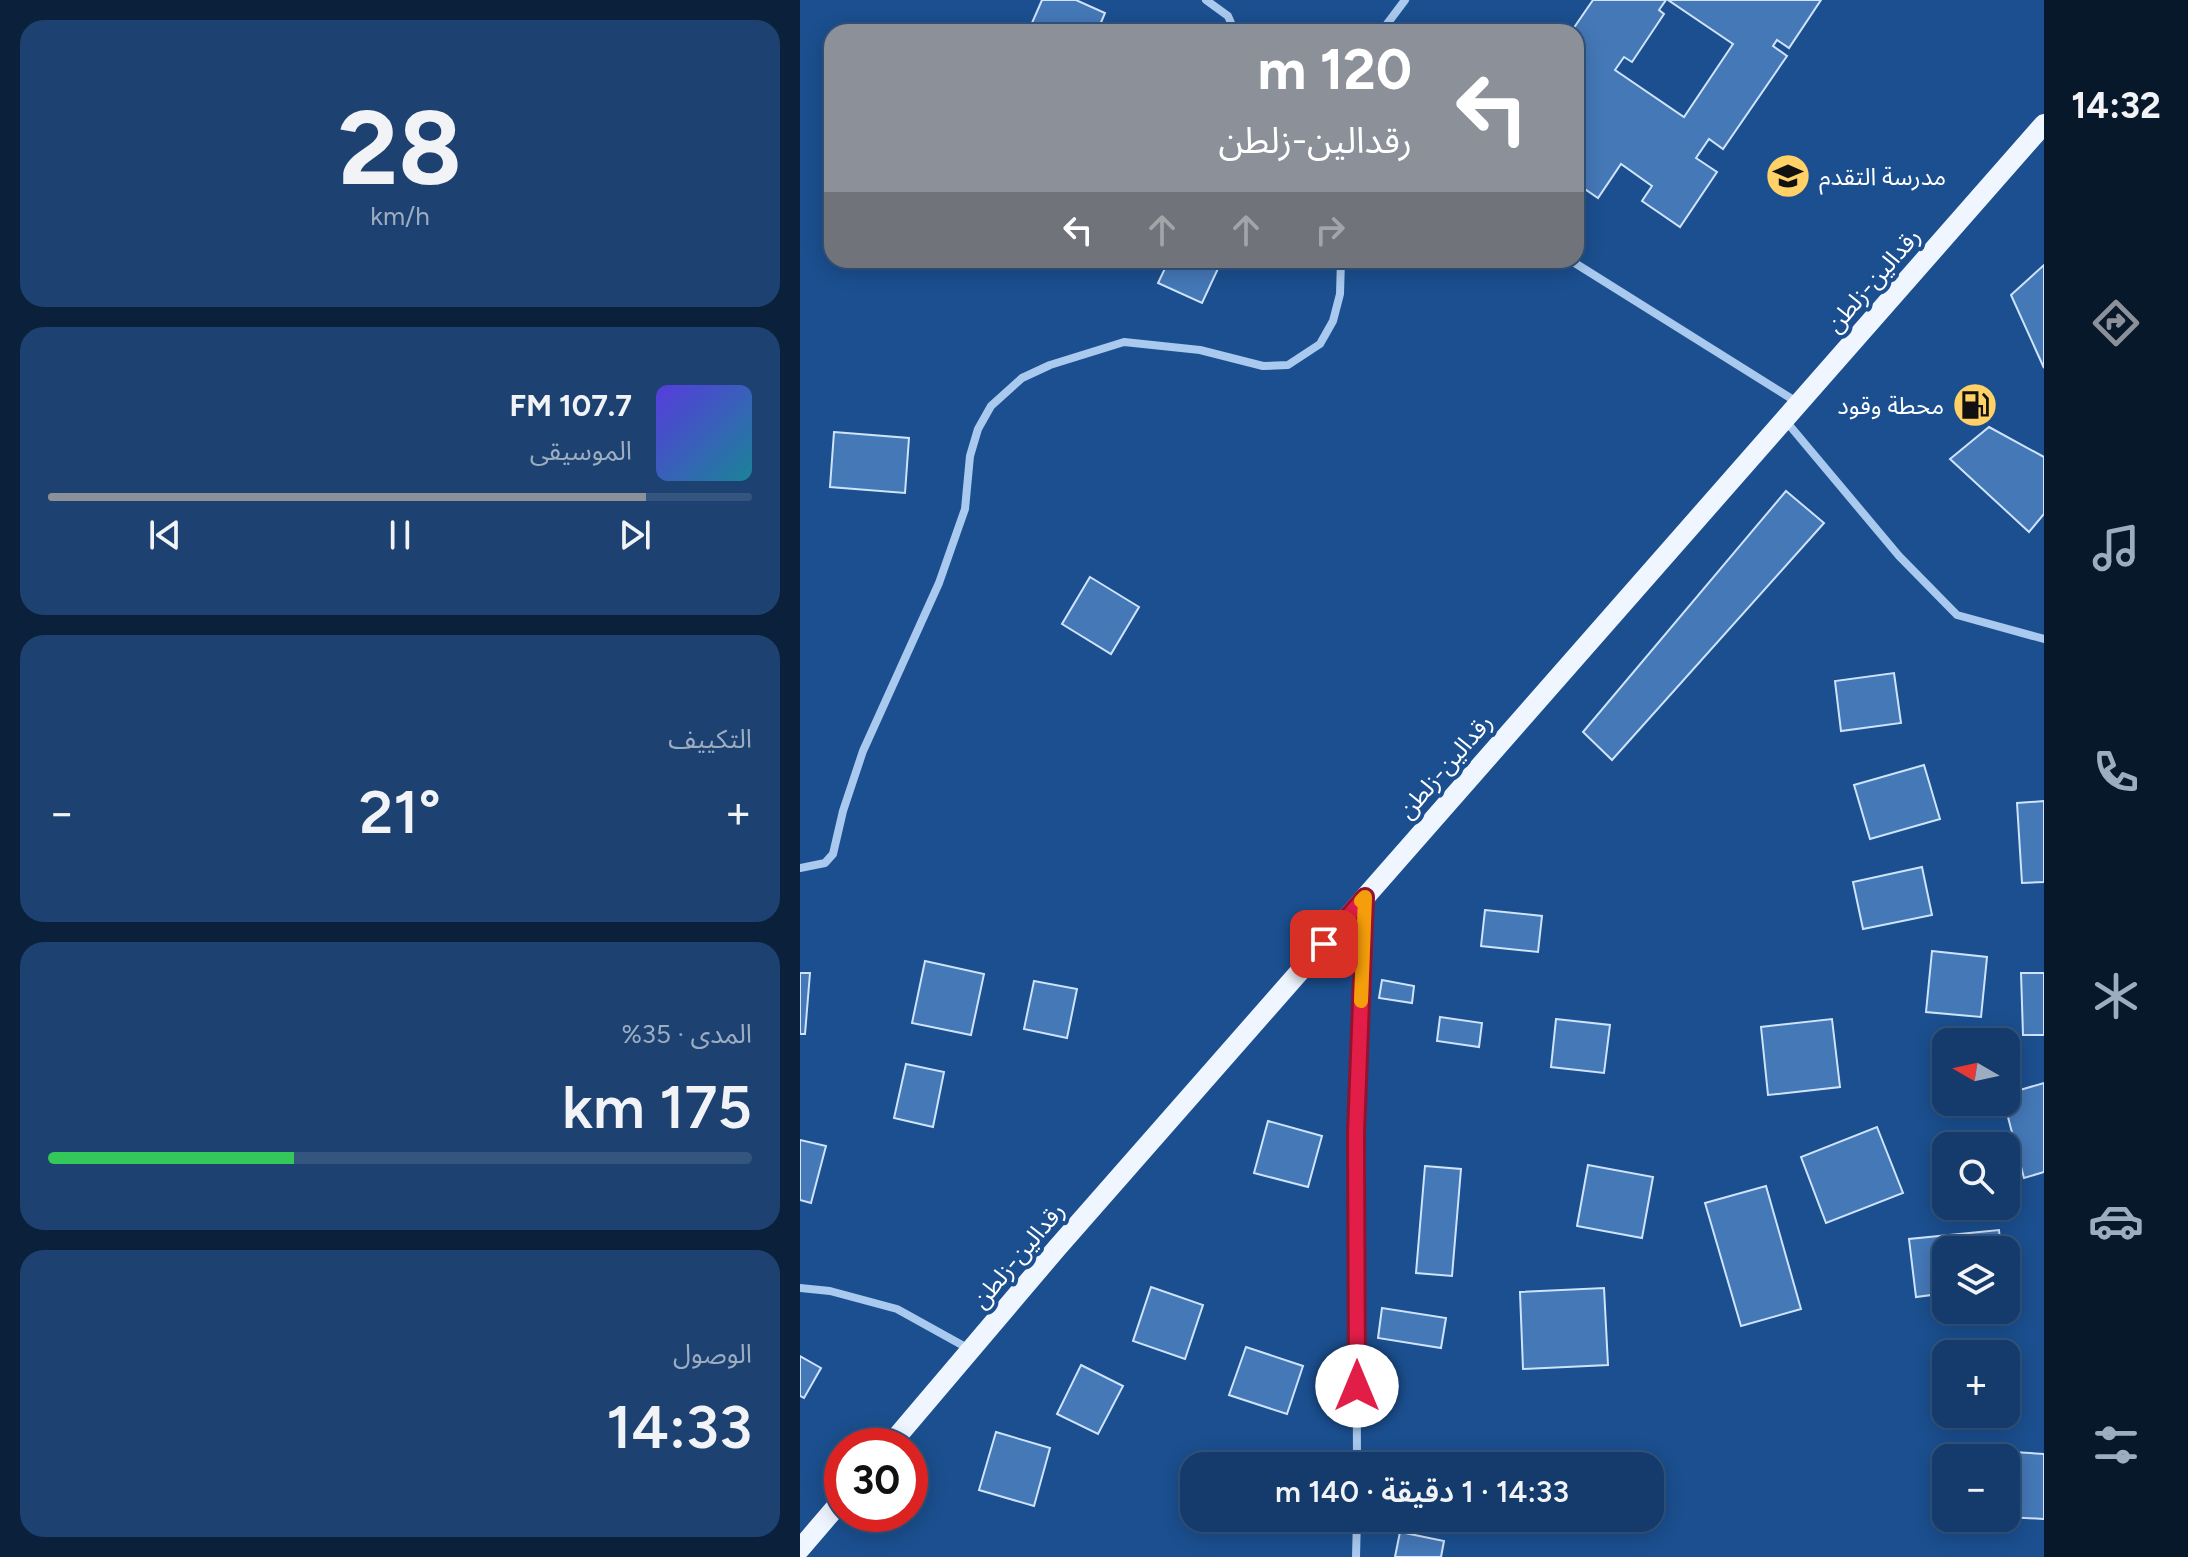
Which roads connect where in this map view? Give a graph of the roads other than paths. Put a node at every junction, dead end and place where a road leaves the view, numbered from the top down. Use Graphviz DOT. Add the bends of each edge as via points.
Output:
graph roads {
  1 [pos="1206,0"];
  2 [pos="1405,0"];
  3 [pos="1232,24"];
  4 [pos="1387,24"];
  5 [pos="2044,124"];
  6 [pos="1341,268"];
  7 [pos="1583,268"];
  8 [pos="1800,404"];
  9 [pos="1785,420"];
  10 [pos="2044,639"];
  11 [pos="800,868"];
  12 [pos="1365,897"];
  13 [pos="800,1288"];
  14 [pos="972,1350"];
  15 [pos="905,1428"];
  16 [pos="1357,1452"];
  17 [pos="824,1521"];
  18 [pos="1357,1532"];
  19 [pos="800,1549"];
  20 [pos="1356,1557"];
  1 -- 3 [label="street"];
  2 -- 4 [label="street"];
  5 -- 8 [label="main road, رقدالين-زلطن"];
  6 -- 11 [label="street" via="1333,321 1320,344 1288,365 1263,366 1200,350 1124,342 1022,378 991,406 970,456 960,524 863,751 833,854 825,863"];
  7 -- 8 [label="street"];
  8 -- 9 [label="main road, رقدالين-زلطن"];
  9 -- 10 [label="street" via="1899,556 1957,615"];
  9 -- 12 [label="main road, رقدالين-زلطن"];
  12 -- 14 [label="main road, رقدالين-زلطن"];
  12 -- 16 [label="street" via="1356,1133"];
  13 -- 14 [label="street" via="897,1309"];
  14 -- 15 [label="main road, رقدالين-زلطن"];
  17 -- 19 [label="main road"];
  18 -- 20 [label="street"];
}
